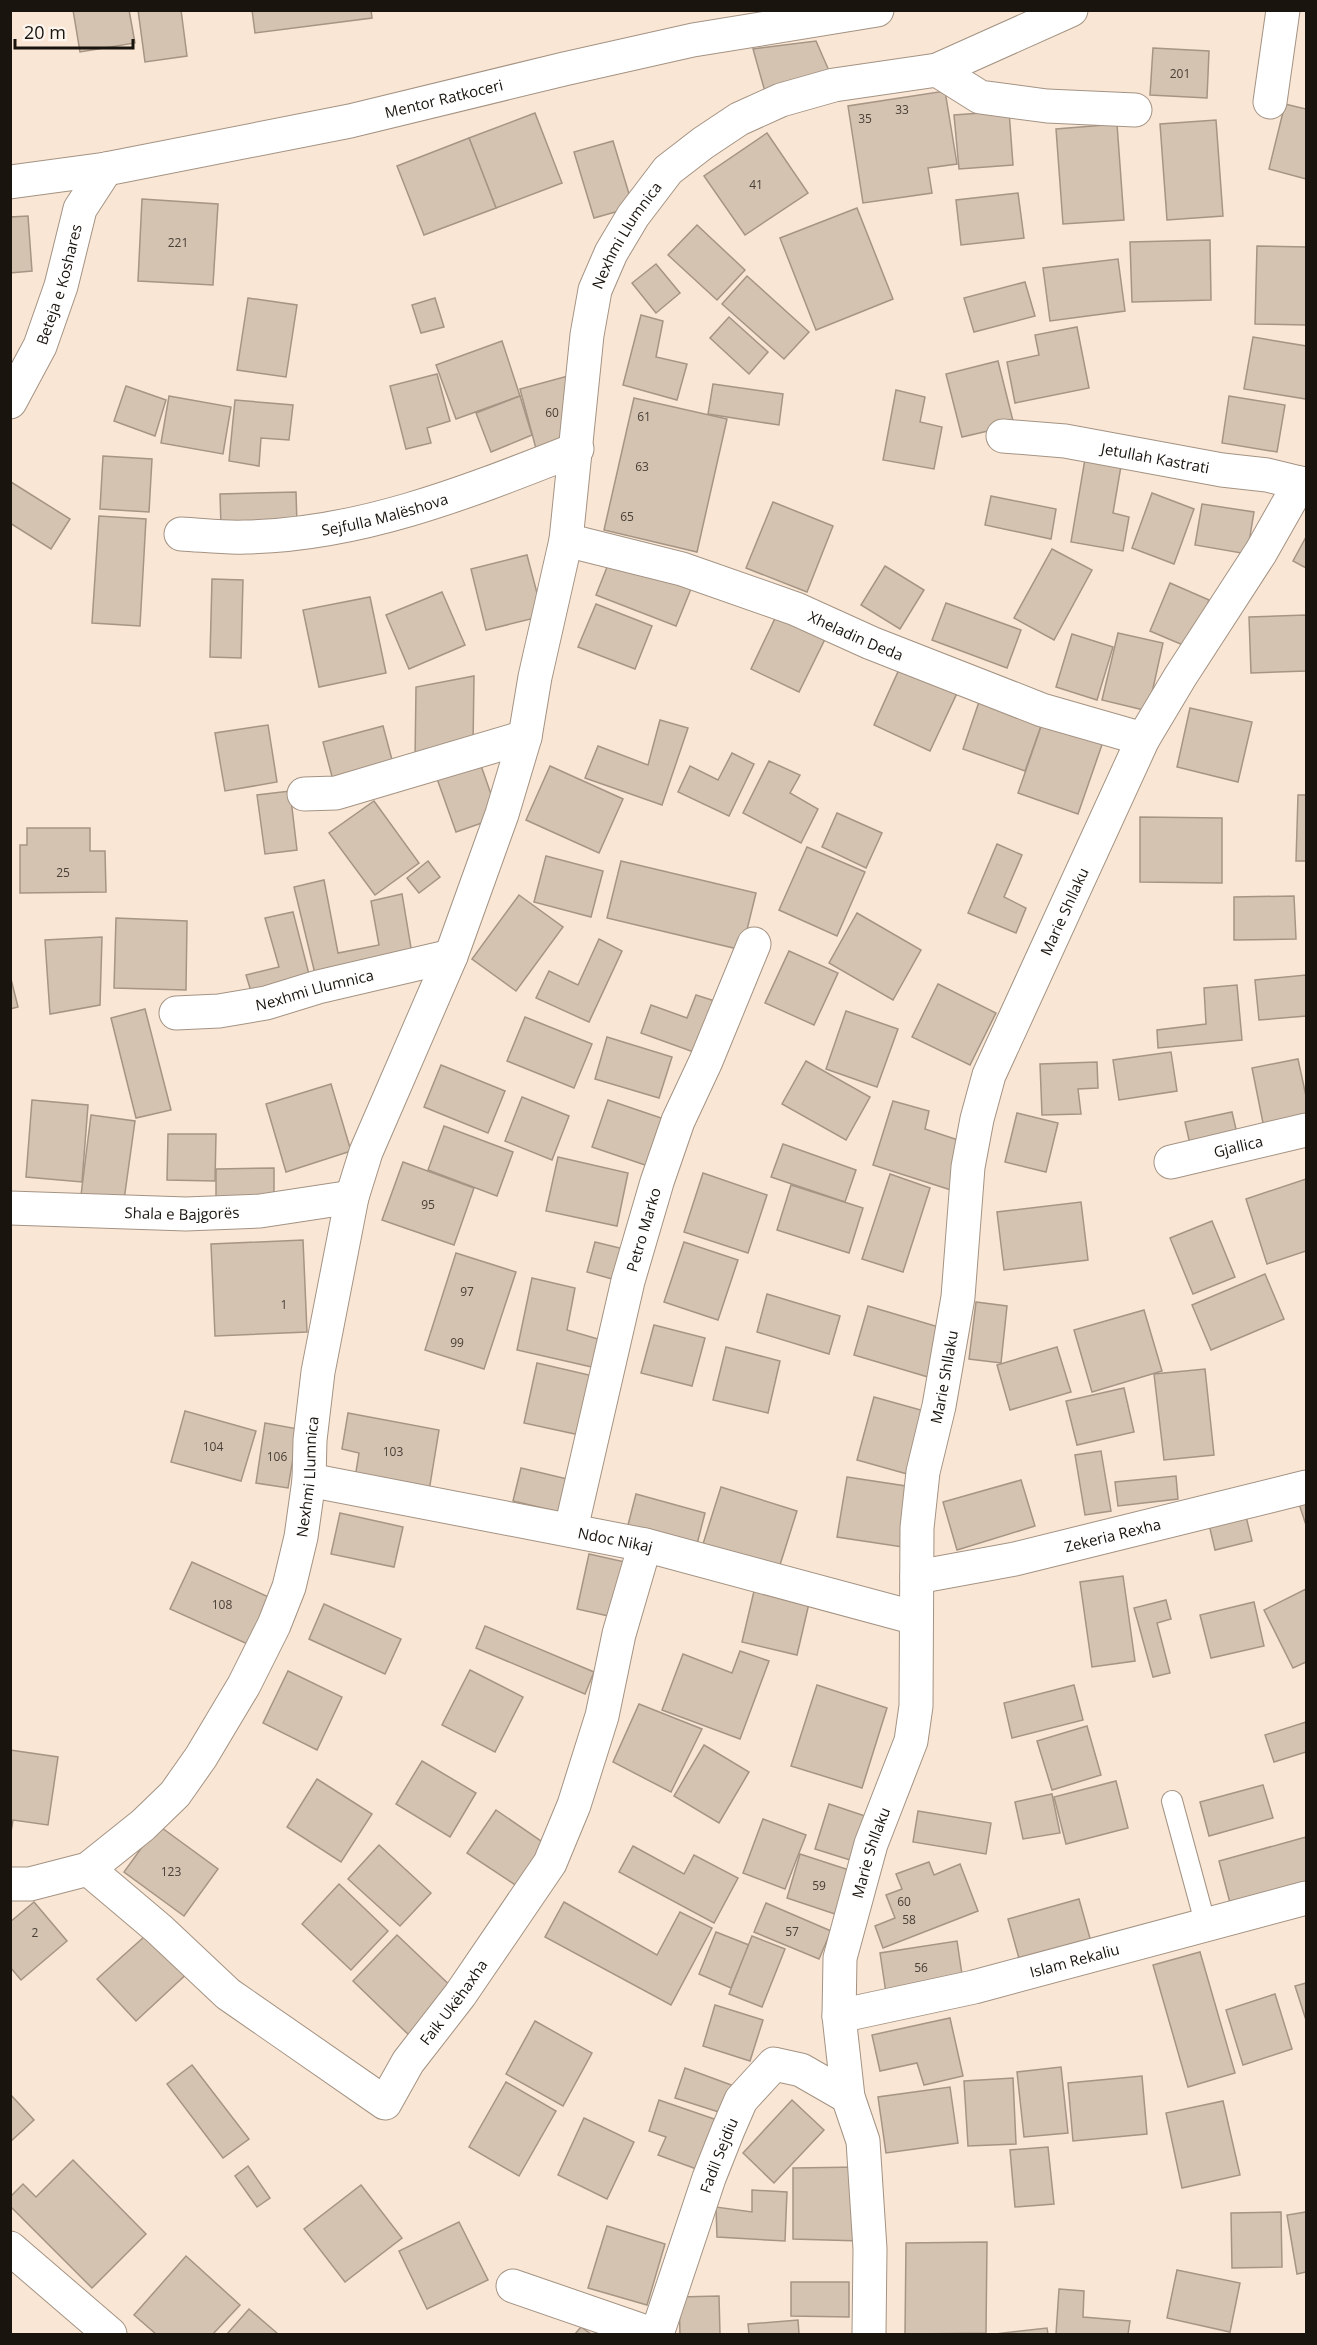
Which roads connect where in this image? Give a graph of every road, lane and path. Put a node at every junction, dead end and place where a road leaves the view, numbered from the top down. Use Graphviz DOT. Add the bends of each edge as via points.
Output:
graph roads {
  1 [pos="877,10"];
  2 [pos="1071,10"];
  3 [pos="1283,10"];
  4 [pos="937,70"];
  5 [pos="1270,102"];
  6 [pos="1135,110"];
  7 [pos="106,169"];
  8 [pos="10,182"];
  9 [pos="10,402"];
  10 [pos="1003,436"];
  11 [pos="577,449"];
  12 [pos="1304,485"];
  13 [pos="181,534"];
  14 [pos="566,540"];
  15 [pos="525,737"];
  16 [pos="1143,739"];
  17 [pos="304,794"];
  18 [pos="754,945"];
  19 [pos="451,956"];
  20 [pos="176,1012"];
  21 [pos="1306,1130"];
  22 [pos="1171,1162"];
  23 [pos="352,1197"];
  24 [pos="10,1208"];
  25 [pos="309,1480"];
  26 [pos="1306,1487"];
  27 [pos="572,1529"];
  28 [pos="645,1545"];
  29 [pos="917,1576"];
  30 [pos="916,1618"];
  31 [pos="1172,1801"];
  32 [pos="88,1869"];
  33 [pos="10,1884"];
  34 [pos="1306,1898"];
  35 [pos="1206,1926"];
  36 [pos="839,2016"];
  37 [pos="848,2097"];
  38 [pos="10,2248"];
  39 [pos="513,2286"];
  40 [pos="110,2334"];
  41 [pos="652,2334"];
  42 [pos="657,2334"];
  43 [pos="869,2334"];
  1 -- 7 [label="street, Mentor Ratkoceri" via="693,40 350,121"];
  2 -- 4 [label="street, Nexhmi Llumnica"];
  3 -- 5 [label="street"];
  4 -- 6 [label="street" via="980,97 1047,106"];
  4 -- 11 [label="street, Nexhmi Llumnica" via="834,84 781,100 740,119 668,170 633,216 595,290"];
  7 -- 8 [label="street, Mentor Ratkoceri"];
  7 -- 9 [label="street, Beteja e Koshares" via="80,209 61,286 40,346"];
  10 -- 12 [label="street, Jetullah Kastrati" via="1065,441 1267,475"];
  11 -- 13 [label="street, Sejfulla Malëshova" via="439,502 373,520 310,532 245,537"];
  11 -- 14 [label="street, Nexhmi Llumnica"];
  12 -- 16 [label="street, Marie Shllaku"];
  14 -- 15 [label="street, Nexhmi Llumnica"];
  14 -- 16 [label="street, Xheladin Deda" via="693,573 796,609 1042,710"];
  15 -- 17 [label="street" via="336,793"];
  15 -- 19 [label="street, Nexhmi Llumnica"];
  16 -- 29 [label="street, Marie Shllaku" via="989,1075 977,1119 968,1167 958,1297 923,1472"];
  18 -- 27 [label="street, Petro Marko" via="678,1121 657,1182 628,1281"];
  19 -- 20 [label="street, Nexhmi Llumnica" via="266,1003 219,1011"];
  19 -- 23 [label="street, Nexhmi Llumnica" via="366,1152"];
  21 -- 22 [label="street, Gjallica"];
  23 -- 24 [label="street, Shala e Bajgorës" via="260,1211 186,1214"];
  23 -- 25 [label="street, Nexhmi Llumnica" via="318,1372"];
  25 -- 27 [label="street, Ndoc Nikaj"];
  25 -- 32 [label="street, Nexhmi Llumnica" via="289,1587 244,1685 175,1794"];
  26 -- 29 [label="street, Zekeria Rexha" via="1015,1559"];
  27 -- 28 [label="street, Ndoc Nikaj"];
  28 -- 30 [label="street, Ndoc Nikaj"];
  28 -- 32 [label="street, Faik Ukëhaxha" via="619,1634 602,1716 574,1805 550,1863 466,1986 408,2062 385,2103 228,1994"];
  29 -- 30 [label="street, Marie Shllaku"];
  30 -- 36 [label="street, Marie Shllaku" via="916,1706 911,1741 871,1844 852,1910 840,1958"];
  31 -- 35 [label="lane"];
  32 -- 33 [label="street, Nexhmi Llumnica" via="30,1884"];
  34 -- 35 [label="street, Islam Rekaliu"];
  35 -- 36 [label="street, Islam Rekaliu" via="974,1987"];
  36 -- 37 [label="street, Marie Shllaku"];
  37 -- 42 [label="street, Fadil Sejdiu" via="801,2070 774,2064 741,2100 709,2178"];
  37 -- 43 [label="street, Marie Shllaku" via="863,2141 870,2249"];
  38 -- 40 [label="street"];
  39 -- 41 [label="street"];
}
